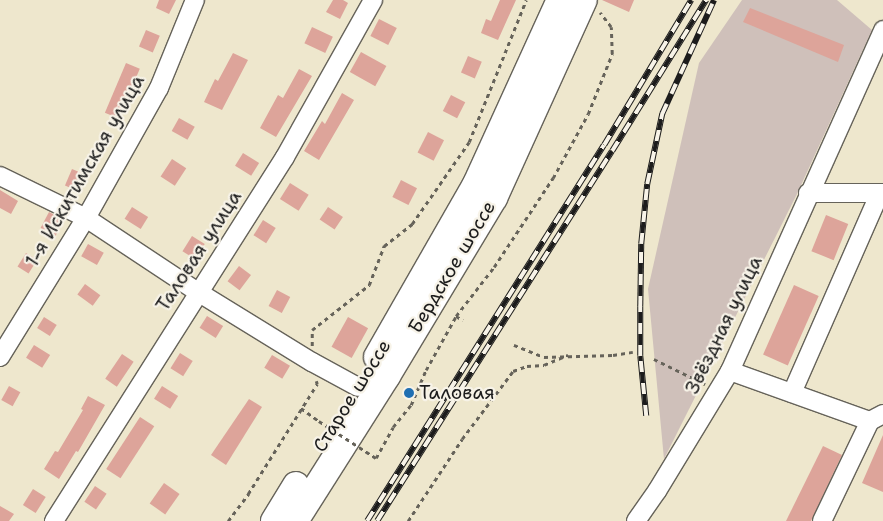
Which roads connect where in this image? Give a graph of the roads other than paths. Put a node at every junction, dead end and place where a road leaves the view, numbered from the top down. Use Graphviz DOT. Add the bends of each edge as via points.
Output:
graph roads {
  1 [pos="194,0"];
  2 [pos="373,0"];
  3 [pos="560,0"];
  4 [pos="592,4"];
  5 [pos="883,30"];
  6 [pos="0,176"];
  7 [pos="808,193"];
  8 [pos="877,199"];
  9 [pos="86,218"];
  10 [pos="198,292"];
  11 [pos="0,357"];
  12 [pos="730,371"];
  13 [pos="358,387"];
  14 [pos="792,393"];
  15 [pos="877,418"];
  16 [pos="54,521"];
  17 [pos="274,521"];
  18 [pos="295,521"];
  19 [pos="636,521"];
  20 [pos="822,521"];
  1 -- 9 [label="street, 1-я Искитимская улица" via="159,88"];
  2 -- 10 [label="street, Таловая улица" via="286,157"];
  3 -- 13 [label="highway, Старое шоссе" via="476,184"];
  4 -- 18 [label="highway, Бердское шоссе" via="494,198"];
  5 -- 7 [label="street, Звёздная улица"];
  6 -- 9 [label="street"];
  7 -- 8 [label="street"];
  7 -- 12 [label="street, Звёздная улица"];
  8 -- 14 [label="street"];
  9 -- 10 [label="street"];
  9 -- 11 [label="street, 1-я Искитимская улица"];
  10 -- 13 [label="street"];
  10 -- 16 [label="street, Таловая улица"];
  12 -- 14 [label="street"];
  12 -- 19 [label="street, Звёздная улица"];
  13 -- 17 [label="highway, Старое шоссе"];
  14 -- 15 [label="street"];
  15 -- 20 [label="street"];
}
